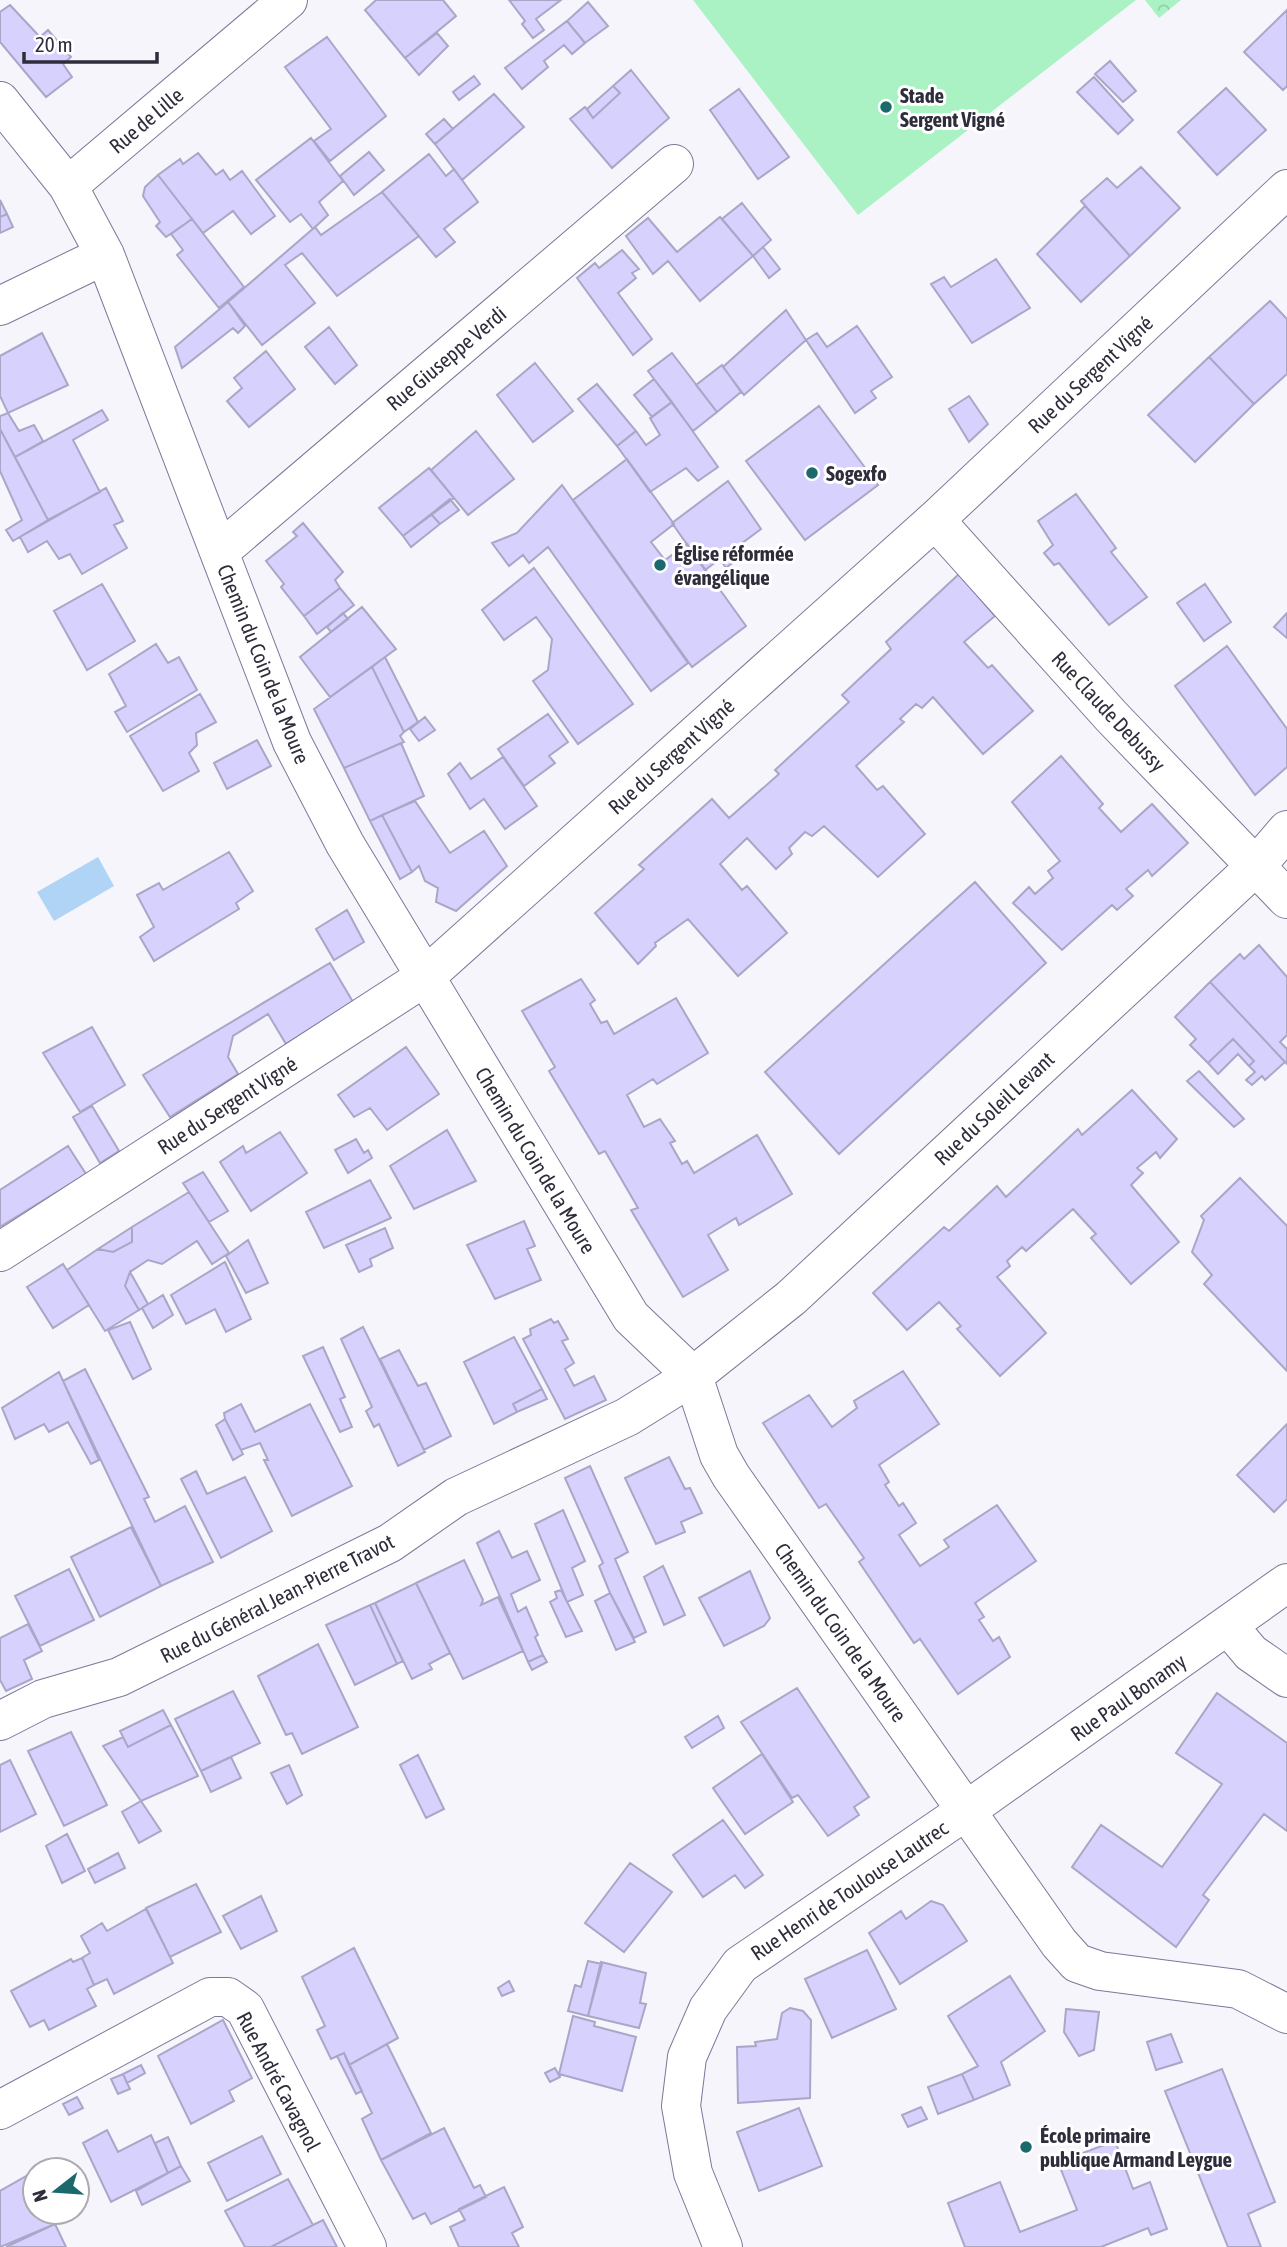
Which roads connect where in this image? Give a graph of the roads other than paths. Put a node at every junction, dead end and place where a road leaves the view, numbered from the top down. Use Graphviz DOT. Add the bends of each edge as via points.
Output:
graph roads {
  1 [pos="288,0"];
  2 [pos="0,102"];
  3 [pos="674,164"];
  4 [pos="68,186"];
  5 [pos="1287,189"];
  6 [pos="105,255"];
  7 [pos="0,306"];
  8 [pos="935,520"];
  9 [pos="219,552"];
  10 [pos="1287,831"];
  11 [pos="1256,864"];
  12 [pos="1287,899"];
  13 [pos="425,977"];
  14 [pos="0,1252"];
  15 [pos="693,1376"];
  16 [pos="1287,1583"];
  17 [pos="1229,1627"];
  18 [pos="1287,1678"];
  19 [pos="0,1721"];
  20 [pos="967,1810"];
  21 [pos="1287,2014"];
  22 [pos="0,2110"];
  23 [pos="367,2247"];
  24 [pos="723,2247"];
  1 -- 4 [label="street, Rue de Lille"];
  2 -- 4 [label="street, Chemin du Coin de la Moure"];
  3 -- 9 [label="street, Rue Giuseppe Verdi"];
  4 -- 6 [label="street, Chemin du Coin de la Moure"];
  5 -- 8 [label="street, Rue du Sergent Vigné"];
  6 -- 7 [label="street"];
  6 -- 9 [label="street, Chemin du Coin de la Moure"];
  8 -- 11 [label="street, Rue Claude Debussy" via="1111,716"];
  8 -- 13 [label="street, Rue du Sergent Vigné"];
  9 -- 13 [label="street, Chemin du Coin de la Moure" via="292,742 345,844"];
  10 -- 11 [label="street, Rue du Soleil Levant"];
  11 -- 12 [label="street, Rue Claude Debussy"];
  11 -- 15 [label="street, Rue du Soleil Levant" via="791,1298"];
  13 -- 14 [label="street, Rue du Sergent Vigné"];
  13 -- 15 [label="street, Chemin du Coin de la Moure" via="631,1317"];
  15 -- 19 [label="street, Rue du Général Jean-Pierre Travot" via="627,1417 456,1497 390,1543 119,1677 43,1699"];
  15 -- 20 [label="street, Chemin du Coin de la Moure" via="719,1455 731,1476"];
  16 -- 17 [label="street, Rue Paul Bonamy"];
  17 -- 18 [label="street" via="1251,1653"];
  17 -- 20 [label="street, Rue Paul Bonamy"];
  20 -- 21 [label="street, Chemin du Coin de la Moure" via="1077,1963 1100,1971 1238,1989"];
  20 -- 24 [label="street, Rue Henri de Toulouse Lautrec" via="740,1965 708,2009 687,2057 681,2106 692,2173"];
  22 -- 23 [label="street, Rue André Cavagnol" via="209,1997 228,1997 245,2009"];
}
